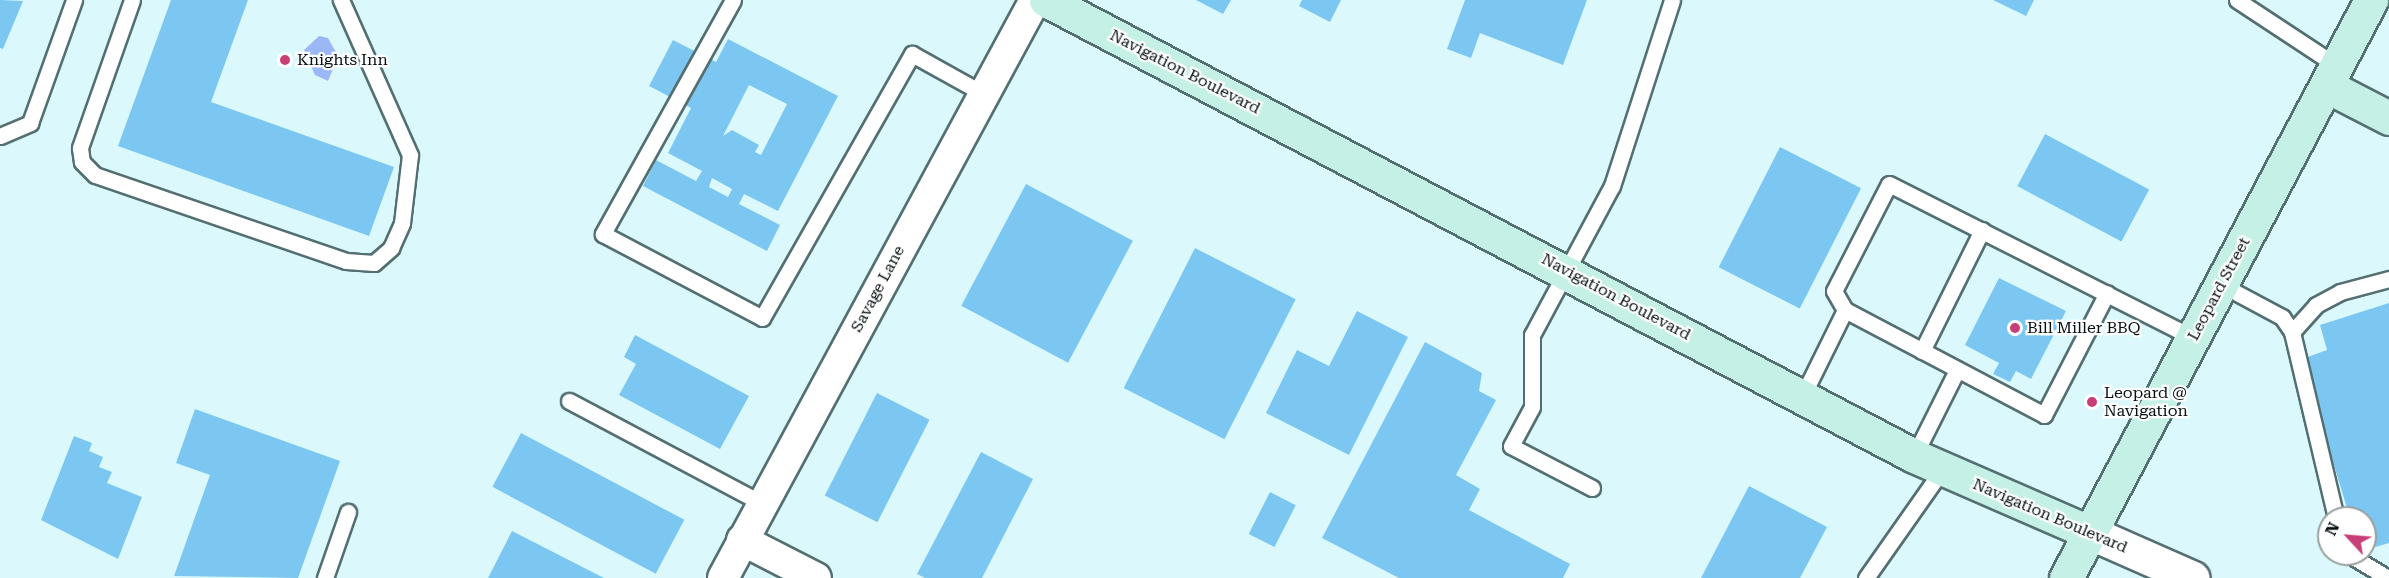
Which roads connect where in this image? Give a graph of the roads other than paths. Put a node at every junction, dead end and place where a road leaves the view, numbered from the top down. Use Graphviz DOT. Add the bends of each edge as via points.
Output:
graph roads {
  1 [pos="74,0"];
  2 [pos="132,0"];
  3 [pos="341,0"];
  4 [pos="733,0"];
  5 [pos="1035,0"];
  6 [pos="1046,0"];
  7 [pos="1672,0"];
  8 [pos="2237,0"];
  9 [pos="2371,0"];
  10 [pos="2332,76"];
  11 [pos="984,94"];
  12 [pos="2389,118"];
  13 [pos="0,136"];
  14 [pos="1982,230"];
  15 [pos="1565,270"];
  16 [pos="2389,279"];
  17 [pos="2222,285"];
  18 [pos="2107,293"];
  19 [pos="1845,310"];
  20 [pos="2292,332"];
  21 [pos="2194,338"];
  22 [pos="1922,351"];
  23 [pos="1957,370"];
  24 [pos="1802,397"];
  25 [pos="569,401"];
  26 [pos="1928,463"];
  27 [pos="1592,488"];
  28 [pos="762,503"];
  29 [pos="2333,506"];
  30 [pos="348,512"];
  31 [pos="2091,533"];
  32 [pos="742,540"];
  33 [pos="2370,566"];
  34 [pos="2175,574"];
  35 [pos="2065,575"];
  36 [pos="2388,576"];
  37 [pos="326,578"];
  38 [pos="723,578"];
  39 [pos="816,578"];
  40 [pos="1866,578"];
  1 -- 13 [label="lane" via="30,123"];
  2 -- 3 [label="lane" via="80,148 82,162 95,175 346,261 374,263 391,248 402,223 410,154"];
  4 -- 11 [label="lane" via="603,234 762,318 912,54"];
  5 -- 11 [label="street, Savage Lane"];
  6 -- 15 [label="main road, Navigation Boulevard"];
  7 -- 15 [label="lane" via="1612,186"];
  8 -- 10 [label="lane"];
  9 -- 10 [label="main road, Leopard Street"];
  10 -- 12 [label="main road"];
  10 -- 17 [label="main road, Leopard Street"];
  11 -- 28 [label="street, Savage Lane"];
  14 -- 18 [label="lane"];
  14 -- 19 [label="lane" via="1889,184 1834,291"];
  14 -- 22 [label="lane"];
  15 -- 24 [label="main road, Navigation Boulevard"];
  15 -- 27 [label="lane" via="1532,335 1532,407 1511,446"];
  16 -- 20 [label="lane" via="2340,292 2316,305"];
  17 -- 20 [label="lane" via="2282,317"];
  17 -- 21 [label="main road, Leopard Street"];
  18 -- 21 [label="lane"];
  18 -- 23 [label="lane" via="2044,416"];
  19 -- 22 [label="lane"];
  19 -- 24 [label="lane"];
  20 -- 29 [label="lane"];
  21 -- 31 [label="main road, Leopard Street"];
  22 -- 23 [label="lane"];
  23 -- 26 [label="lane"];
  24 -- 26 [label="main road, Navigation Boulevard"];
  25 -- 28 [label="lane"];
  26 -- 31 [label="main road, Navigation Boulevard"];
  26 -- 40 [label="lane"];
  28 -- 32 [label="street, Savage Lane"];
  30 -- 37 [label="lane"];
  31 -- 34 [label="street, Navigation Boulevard"];
  31 -- 35 [label="main road, Leopard Street"];
  32 -- 38 [label="street, Savage Lane"];
  32 -- 39 [label="street"];
  33 -- 36 [label="lane"];
}
